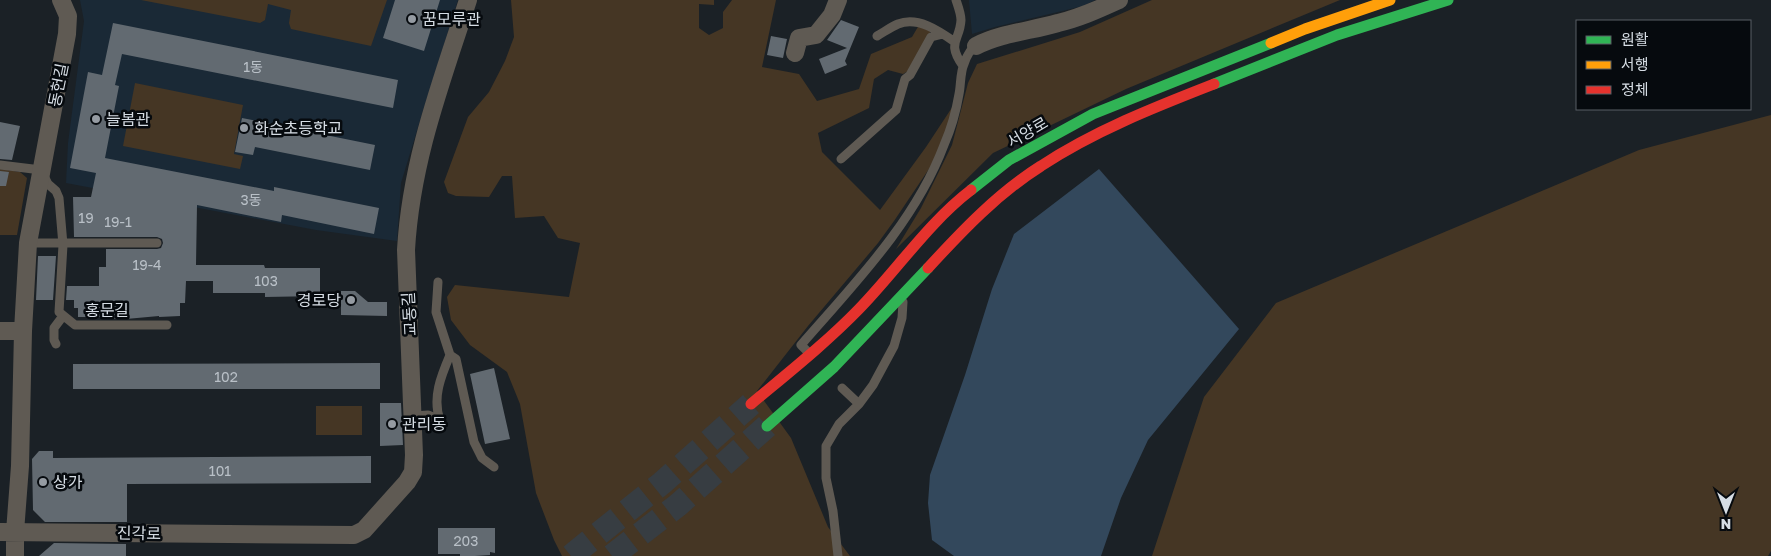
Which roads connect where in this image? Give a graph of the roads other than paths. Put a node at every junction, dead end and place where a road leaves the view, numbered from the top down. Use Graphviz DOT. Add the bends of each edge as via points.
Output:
graph roads {
  1 [pos="61,0"];
  2 [pos="468,0"];
  3 [pos="838,0"];
  4 [pos="956,0"];
  5 [pos="1120,0"];
  6 [pos="1368,0"];
  7 [pos="1390,0"];
  8 [pos="1448,0"];
  9 [pos="1306,29"];
  10 [pos="943,34"];
  11 [pos="877,36"];
  12 [pos="955,42"];
  13 [pos="976,46"];
  14 [pos="795,53"];
  15 [pos="963,66"];
  16 [pos="841,158"];
  17 [pos="0,165"];
  18 [pos="41,170"];
  19 [pos="28,244"];
  20 [pos="157,244"];
  21 [pos="63,245"];
  22 [pos="438,282"];
  23 [pos="904,294"];
  24 [pos="63,316"];
  25 [pos="167,325"];
  26 [pos="0,331"];
  27 [pos="23,331"];
  28 [pos="56,344"];
  29 [pos="808,352"];
  30 [pos="450,355"];
  31 [pos="842,388"];
  32 [pos="751,404"];
  33 [pos="858,404"];
  34 [pos="414,416"];
  35 [pos="767,426"];
  36 [pos="494,467"];
  37 [pos="7,532"];
  38 [pos="277,535"];
  39 [pos="15,556"];
  40 [pos="838,556"];
  1 -- 18 [label="street, 동헌길" via="68,16 67,34"];
  2 -- 34 [label="street, 교동길" via="424,137 408,218 406,250"];
  3 -- 14 [label="street" via="832,15 816,35 799,38"];
  4 -- 12 [label="lane" via="961,20"];
  5 -- 13 [label="street" via="1092,13"];
  6 -- 9 [label="main road"];
  7 -- 9 [label="main road, 서양로"];
  8 -- 23 [label="main road" via="1337,35 1124,120 1040,166 998,199 961,232"];
  9 -- 32 [label="main road, 서양로" via="1093,114 1009,160 967,193 926,233 859,309 822,344"];
  10 -- 11 [label="lane" via="914,21 898,24"];
  10 -- 12 [label="lane"];
  10 -- 16 [label="lane" via="932,37 910,75 904,79 896,110"];
  12 -- 15 [label="lane" via="957,58"];
  13 -- 15 [label="lane"];
  15 -- 29 [label="lane" via="951,127 938,163 901,226 801,345"];
  17 -- 18 [label="lane"];
  18 -- 19 [label="street, 동헌길"];
  18 -- 21 [label="lane, 홍문길" via="59,198"];
  19 -- 21 [label="lane"];
  19 -- 27 [label="street, 동헌길"];
  20 -- 21 [label="lane"];
  21 -- 24 [label="lane, 홍문길" via="59,308"];
  22 -- 30 [label="lane" via="436,312"];
  23 -- 33 [label="lane" via="902,318 894,346 873,385"];
  23 -- 35 [label="main road" via="834,367"];
  24 -- 25 [label="lane, 홍문길" via="75,325"];
  24 -- 28 [label="lane" via="54,328"];
  26 -- 27 [label="street"];
  27 -- 37 [label="street, 동헌길" via="20,466"];
  30 -- 34 [label="lane" via="437,397 436,410 440,420 428,415"];
  30 -- 36 [label="lane" via="456,359 474,442 482,458"];
  31 -- 33 [label="lane"];
  33 -- 40 [label="lane" via="839,424 826,446 826,478"];
  34 -- 38 [label="street, 교동길" via="413,472 364,530 354,535"];
  37 -- 38 [label="street, 진각로"];
  37 -- 39 [label="street, 동헌길"];
}
